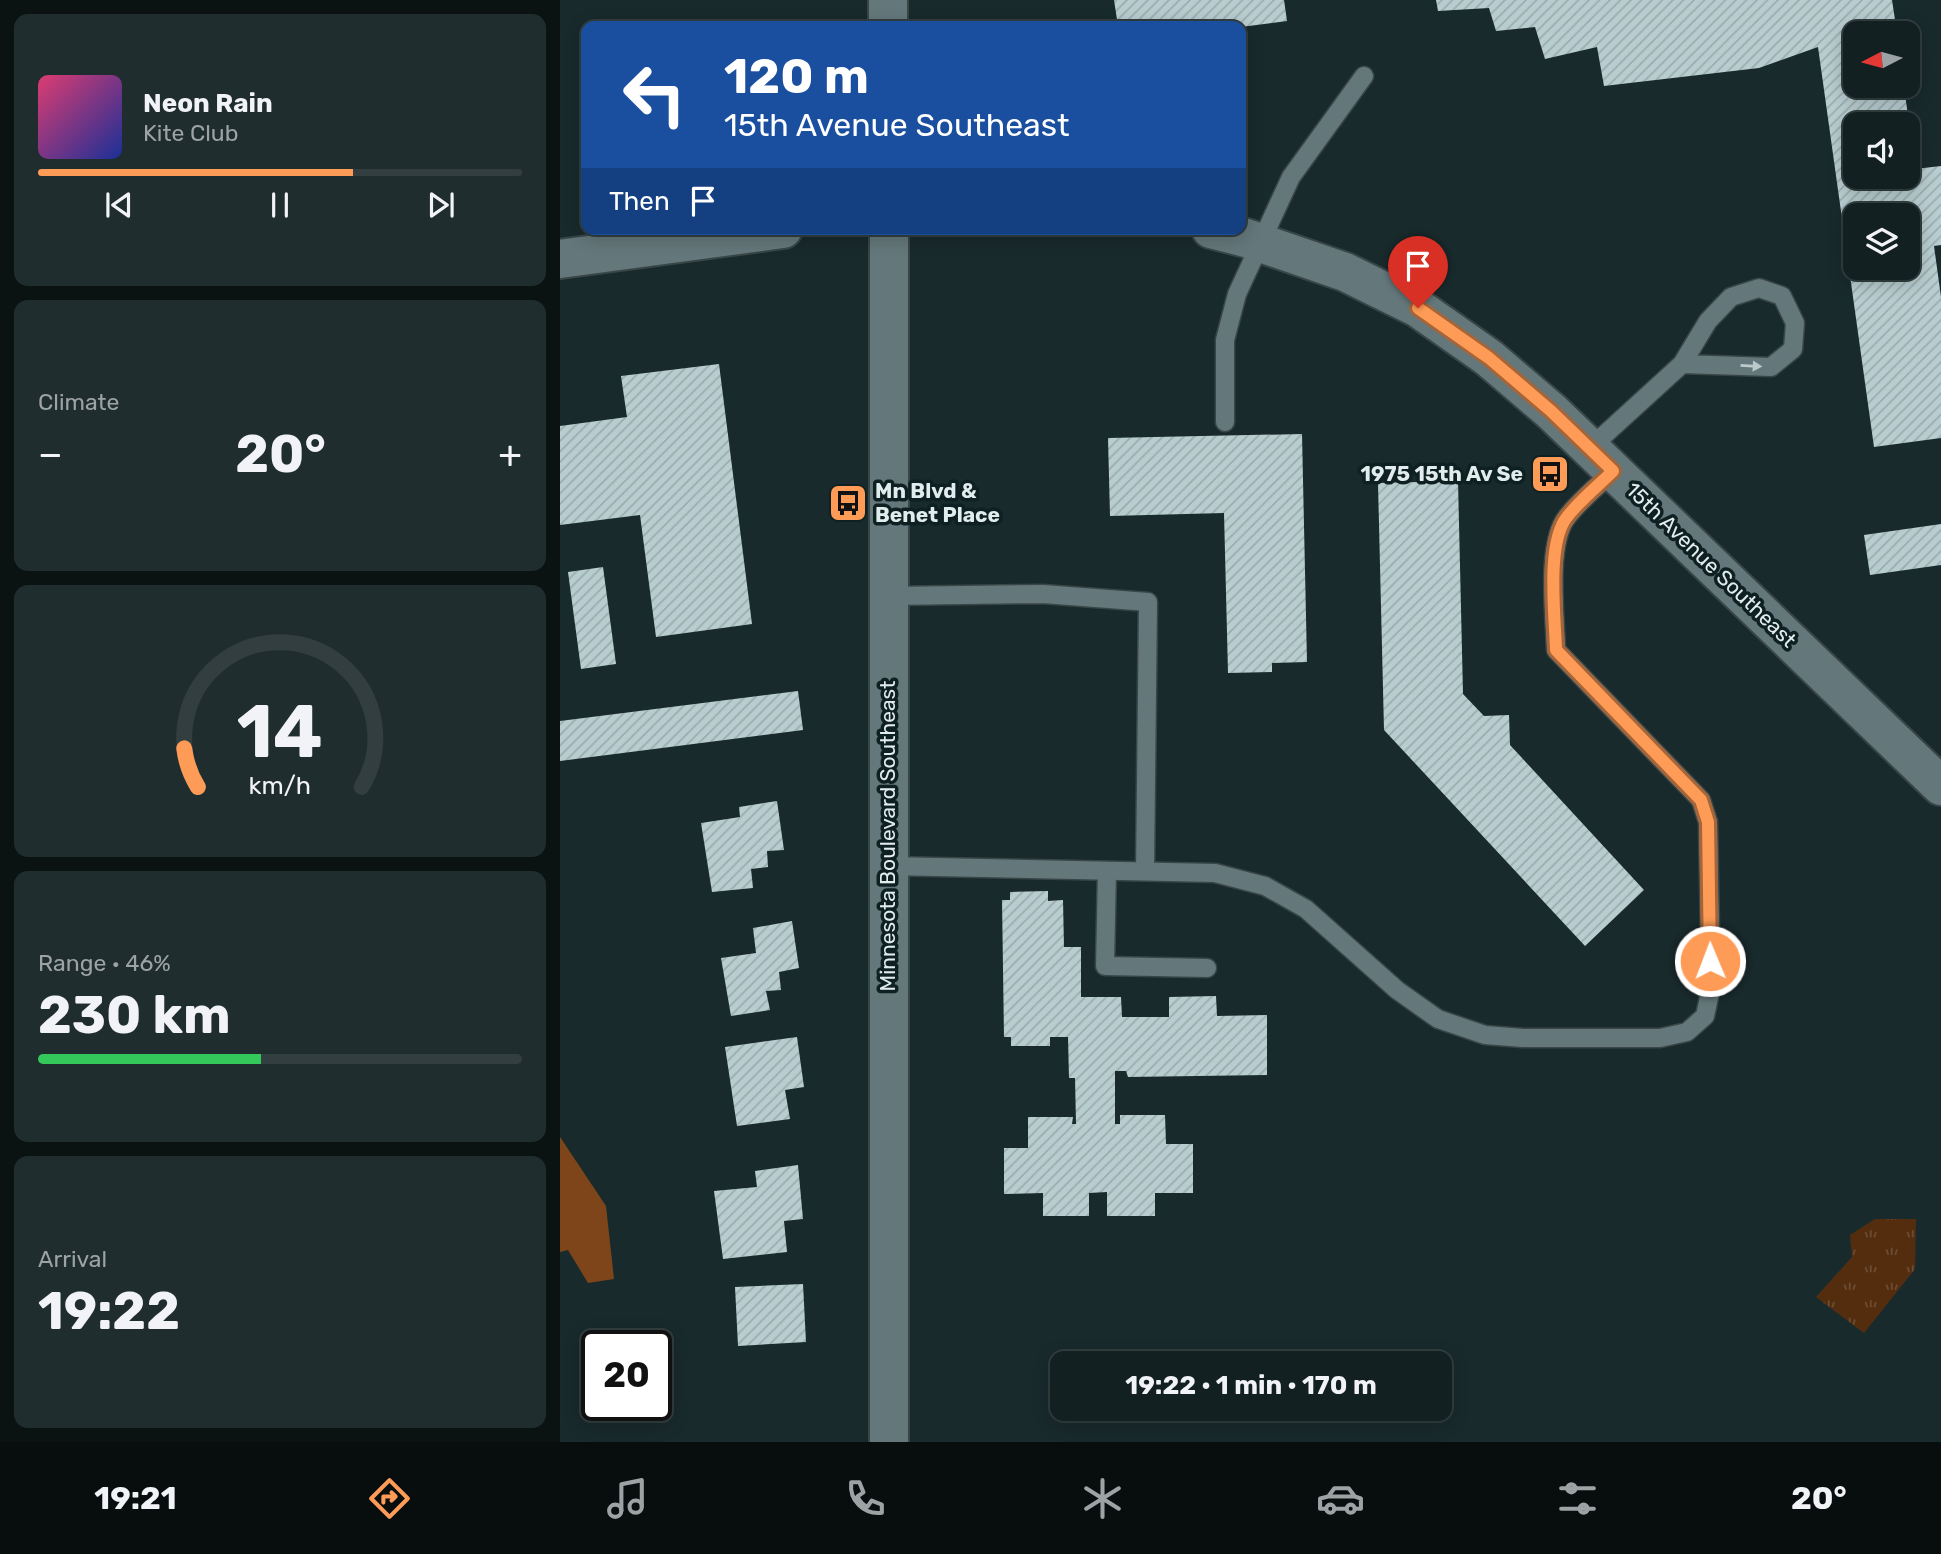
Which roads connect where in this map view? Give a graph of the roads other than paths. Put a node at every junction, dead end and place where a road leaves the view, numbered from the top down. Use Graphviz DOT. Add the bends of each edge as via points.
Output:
graph roads {
  1 [pos="888,0"];
  2 [pos="888,21"];
  3 [pos="1364,76"];
  4 [pos="738,235"];
  5 [pos="888,235"];
  6 [pos="1233,235"];
  7 [pos="1262,243"];
  8 [pos="560,259"];
  9 [pos="1682,364"];
  10 [pos="1225,422"];
  11 [pos="1601,459"];
  12 [pos="888,596"];
  13 [pos="1941,786"];
  14 [pos="888,866"];
  15 [pos="1107,871"];
  16 [pos="1145,871"];
  17 [pos="1207,968"];
  18 [pos="889,1442"];
  1 -- 2 [label="street"];
  3 -- 7 [label="lane" via="1291,177"];
  4 -- 8 [label="street"];
  5 -- 12 [label="street, Minnesota Boulevard Southeast"];
  6 -- 7 [label="street, 15th Avenue Southeast"];
  7 -- 10 [label="lane" via="1237,294 1225,340"];
  7 -- 11 [label="street, 15th Avenue Southeast" via="1345,272 1418,308 1489,358"];
  9 -- 9 [label="lane, one-way" via="1771,367 1793,349 1795,323 1782,296 1759,288 1731,297 1708,321"];
  9 -- 11 [label="lane"];
  11 -- 13 [label="street, 15th Avenue Southeast"];
  11 -- 16 [label="lane" via="1557,533 1556,650 1701,800 1708,822 1711,988 1705,1016 1687,1032 1660,1038 1485,1035 1438,1019 1397,990 1306,909 1265,886 1215,873"];
  12 -- 14 [label="street, Minnesota Boulevard Southeast"];
  12 -- 16 [label="lane" via="1043,594 1148,602"];
  14 -- 15 [label="lane"];
  14 -- 18 [label="street, Minnesota Boulevard Southeast"];
  15 -- 16 [label="lane"];
  15 -- 17 [label="lane" via="1105,966"];
}
